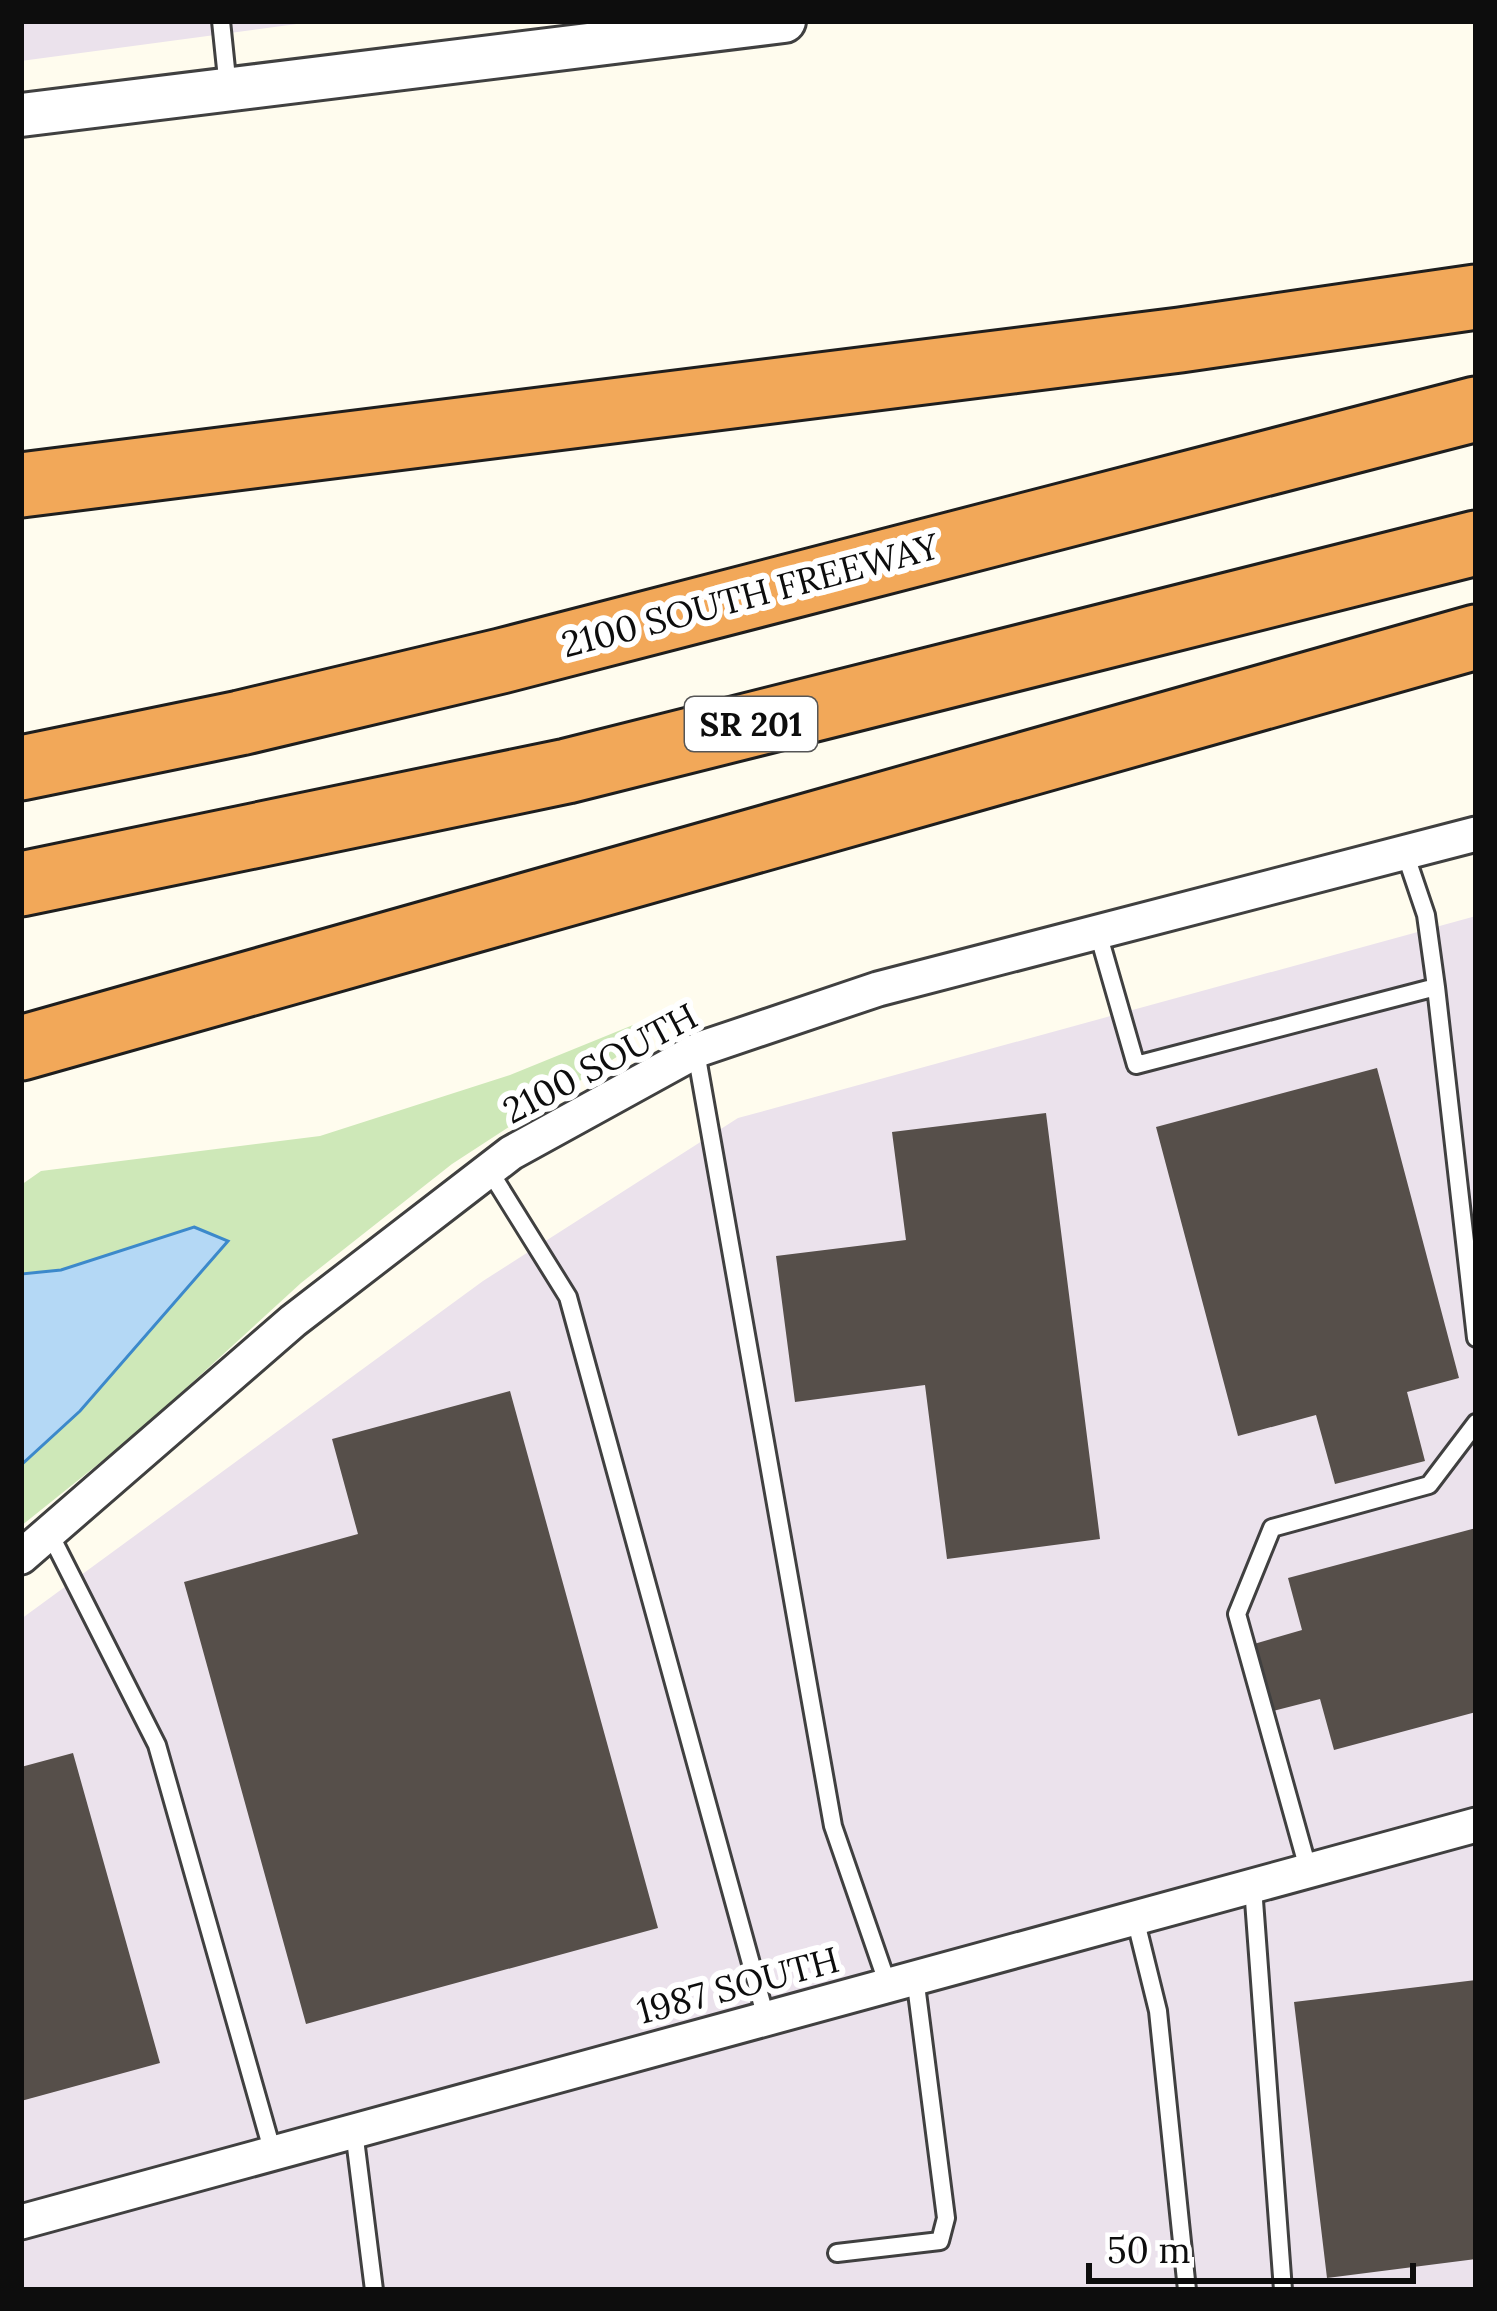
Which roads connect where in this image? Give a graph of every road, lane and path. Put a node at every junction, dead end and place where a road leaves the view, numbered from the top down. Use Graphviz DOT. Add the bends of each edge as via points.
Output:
graph roads {
  1 [pos="220,21"];
  2 [pos="784,21"];
  3 [pos="689,27"];
  4 [pos="228,89"];
  5 [pos="21,115"];
  6 [pos="1476,297"];
  7 [pos="1476,409"];
  8 [pos="21,485"];
  9 [pos="1476,543"];
  10 [pos="1476,638"];
  11 [pos="21,768"];
  12 [pos="1476,834"];
  13 [pos="1405,853"];
  14 [pos="21,884"];
  15 [pos="1098,933"];
  16 [pos="1436,987"];
  17 [pos="21,1048"];
  18 [pos="696,1052"];
  19 [pos="489,1170"];
  20 [pos="1476,1338"];
  21 [pos="1476,1423"];
  22 [pos="49,1532"];
  23 [pos="21,1556"];
  24 [pos="1476,1825"];
  25 [pos="1309,1871"];
  26 [pos="1253,1887"];
  27 [pos="1136,1918"];
  28 [pos="902,1981"];
  29 [pos="766,2018"];
  30 [pos="354,2131"];
  31 [pos="273,2153"];
  32 [pos="21,2222"];
  33 [pos="837,2253"];
  34 [pos="374,2290"];
  35 [pos="1187,2290"];
  36 [pos="1283,2290"];
  1 -- 4 [label="lane"];
  2 -- 3 [label="street"];
  3 -- 4 [label="street"];
  4 -- 5 [label="street"];
  6 -- 8 [label="highway"];
  7 -- 11 [label="highway, 2100 SOUTH FREEWAY" via="501,661"];
  9 -- 14 [label="highway, SR 201" via="567,771"];
  10 -- 17 [label="highway"];
  12 -- 13 [label="street, 2100 SOUTH"];
  13 -- 15 [label="street, 2100 SOUTH"];
  13 -- 16 [label="lane" via="1426,915"];
  15 -- 16 [label="lane" via="1136,1065"];
  15 -- 18 [label="street, 2100 SOUTH" via="878,989"];
  16 -- 20 [label="lane"];
  18 -- 19 [label="street, 2100 SOUTH"];
  18 -- 28 [label="lane" via="833,1826"];
  19 -- 22 [label="street, 2100 SOUTH" via="293,1322"];
  19 -- 29 [label="lane" via="568,1297"];
  21 -- 25 [label="lane" via="1429,1485 1272,1528 1237,1614"];
  22 -- 23 [label="street, 2100 SOUTH"];
  22 -- 31 [label="lane" via="157,1745"];
  24 -- 25 [label="street, 1987 SOUTH"];
  25 -- 26 [label="street, 1987 SOUTH"];
  26 -- 27 [label="street, 1987 SOUTH"];
  26 -- 36 [label="lane"];
  27 -- 28 [label="street, 1987 SOUTH"];
  27 -- 35 [label="lane" via="1159,2011"];
  28 -- 29 [label="street, 1987 SOUTH"];
  28 -- 33 [label="lane" via="946,2218 940,2241"];
  29 -- 30 [label="street, 1987 SOUTH"];
  30 -- 31 [label="street, 1987 SOUTH"];
  30 -- 34 [label="lane"];
  31 -- 32 [label="street, 1987 SOUTH"];
}
